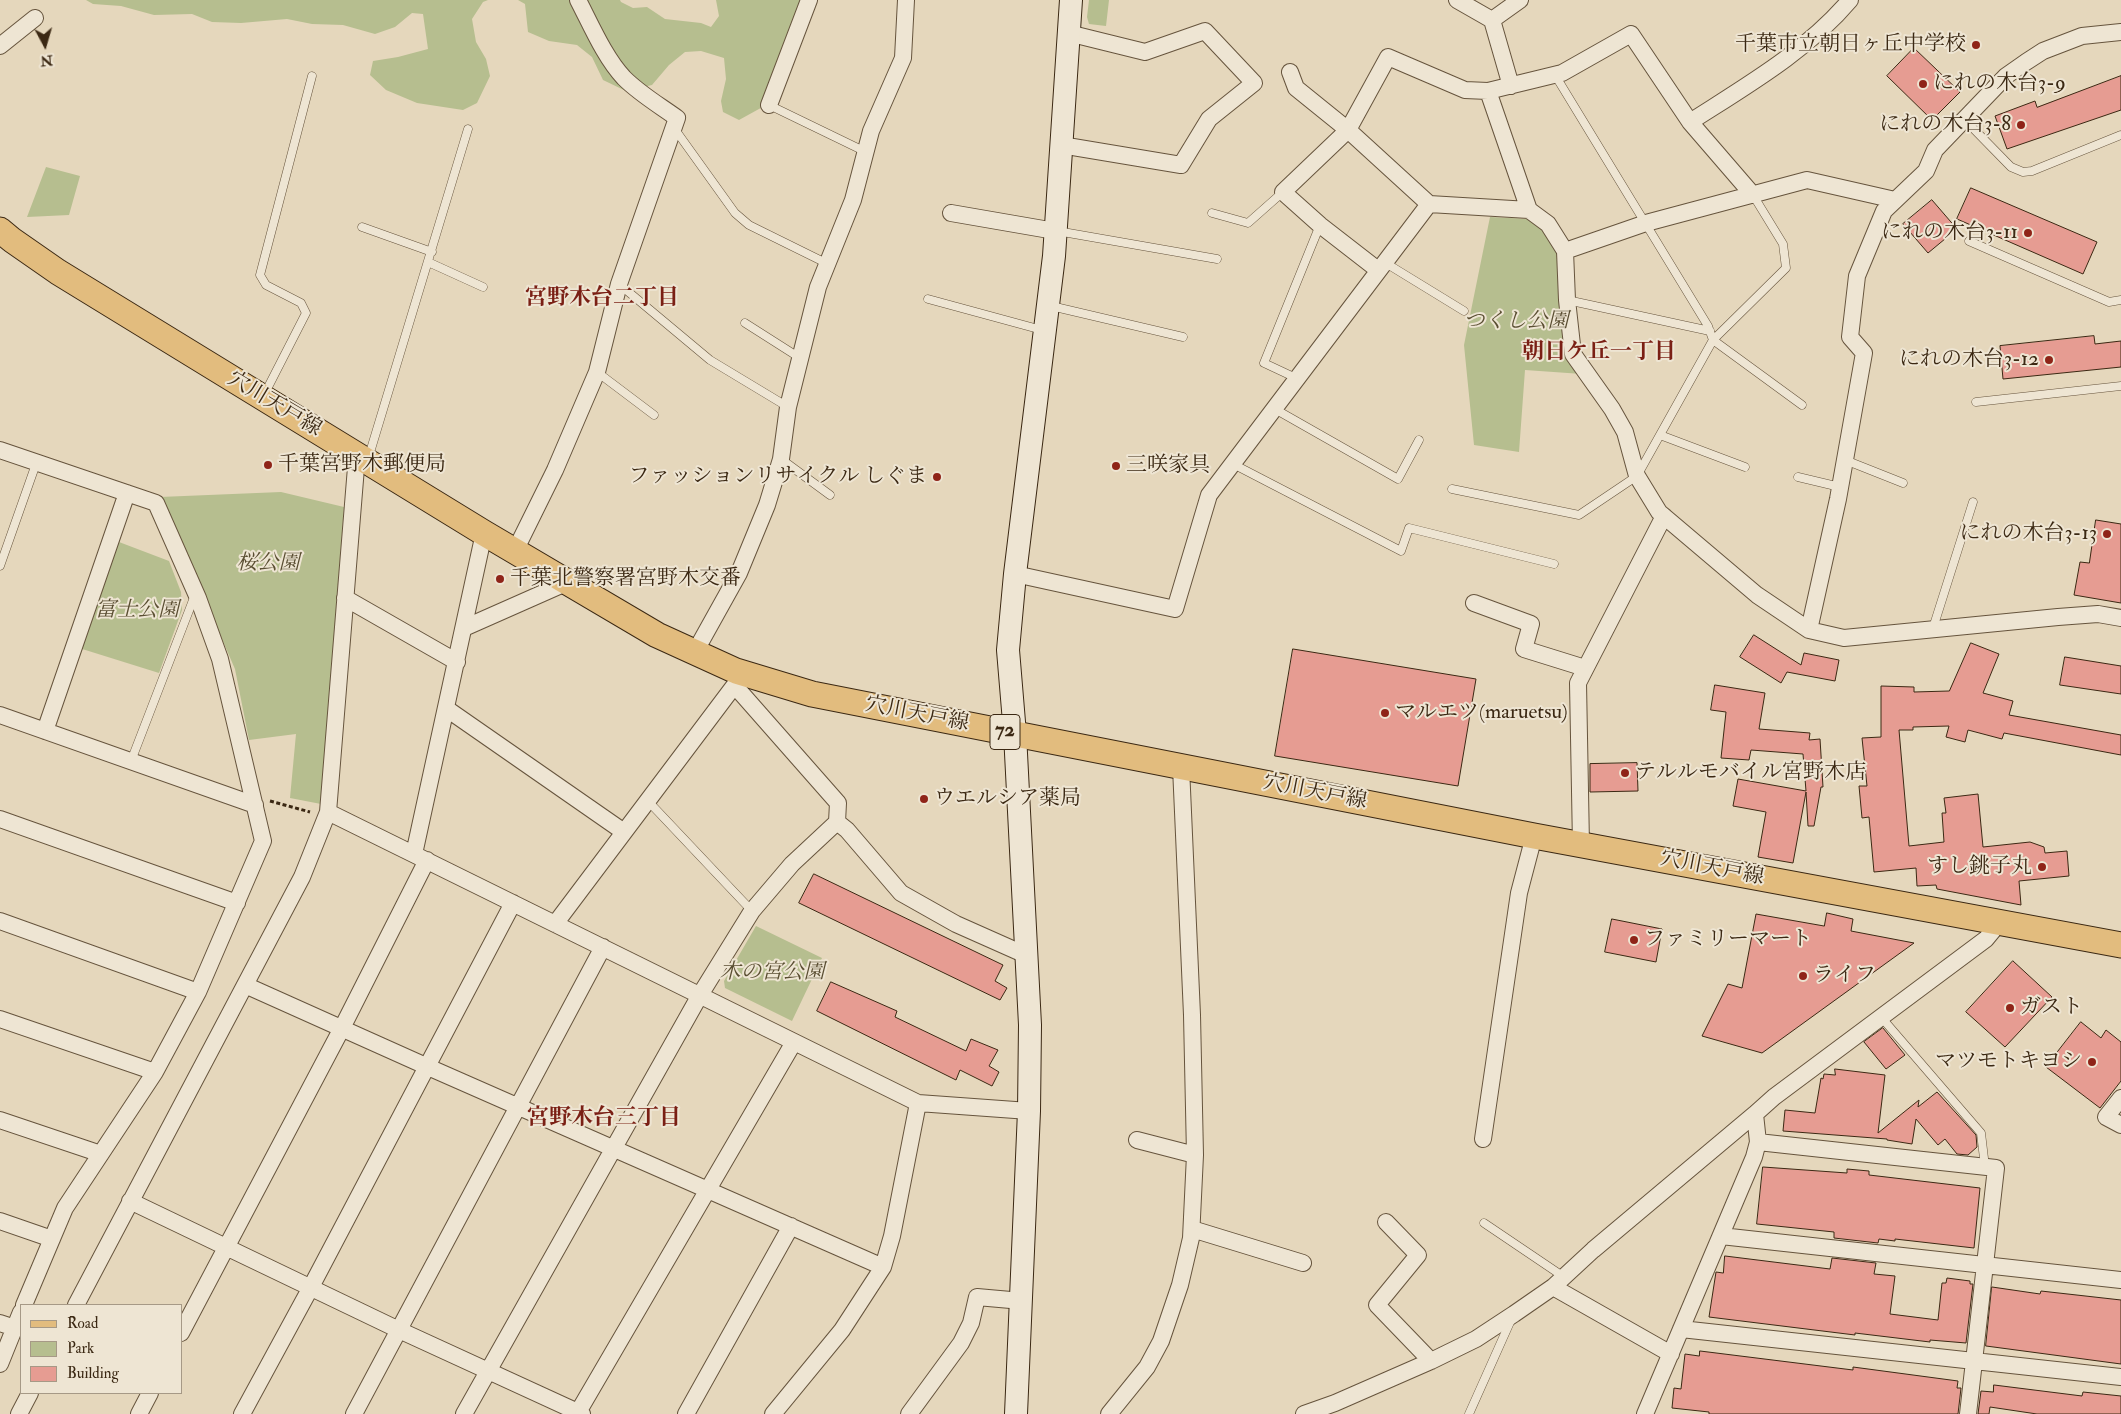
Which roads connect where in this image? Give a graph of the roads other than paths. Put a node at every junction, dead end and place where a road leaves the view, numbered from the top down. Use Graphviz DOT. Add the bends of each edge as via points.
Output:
graph roads {
  1 [pos="578,0"];
  2 [pos="809,0"];
  3 [pos="906,0"];
  4 [pos="1071,0"];
  5 [pos="1457,0"];
  6 [pos="1520,0"];
  7 [pos="1850,0"];
  8 [pos="35,18"];
  9 [pos="1492,20"];
  10 [pos="2121,32"];
  11 [pos="1068,33"];
  12 [pos="0,46"];
  13 [pos="1290,72"];
  14 [pos="1555,74"];
  15 [pos="312,76"];
  16 [pos="1511,86"];
  17 [pos="1488,91"];
  18 [pos="769,105"];
  19 [pos="1964,119"];
  20 [pos="1690,122"];
  21 [pos="673,127"];
  22 [pos="468,129"];
  23 [pos="1348,130"];
  24 [pos="2121,136"];
  25 [pos="1060,145"];
  26 [pos="866,152"];
  27 [pos="1283,192"];
  28 [pos="1753,195"];
  29 [pos="1895,200"];
  30 [pos="1429,204"];
  31 [pos="1529,210"];
  32 [pos="951,213"];
  33 [pos="1212,213"];
  34 [pos="1646,223"];
  35 [pos="1320,225"];
  36 [pos="362,228"];
  37 [pos="0,230"];
  38 [pos="1055,231"];
  39 [pos="1969,240"];
  40 [pos="1566,251"];
  41 [pos="432,252"];
  42 [pos="1217,260"];
  43 [pos="428,262"];
  44 [pos="828,264"];
  45 [pos="1381,266"];
  46 [pos="619,284"];
  47 [pos="483,287"];
  48 [pos="928,299"];
  49 [pos="1567,300"];
  50 [pos="2121,300"];
  51 [pos="1048,306"];
  52 [pos="1464,311"];
  53 [pos="745,323"];
  54 [pos="1044,330"];
  55 [pos="1710,331"];
  56 [pos="1183,337"];
  57 [pos="1713,340"];
  58 [pos="800,358"];
  59 [pos="597,372"];
  60 [pos="1296,378"];
  61 [pos="2121,386"];
  62 [pos="262,398"];
  63 [pos="1976,402"];
  64 [pos="1802,405"];
  65 [pos="788,407"];
  66 [pos="1273,408"];
  67 [pos="654,415"];
  68 [pos="1660,435"];
  69 [pos="1419,440"];
  70 [pos="0,450"];
  71 [pos="362,458"];
  72 [pos="781,459"];
  73 [pos="1845,460"];
  74 [pos="37,461"];
  75 [pos="1231,463"];
  76 [pos="1745,467"];
  77 [pos="1637,476"];
  78 [pos="1798,477"];
  79 [pos="1903,483"];
  80 [pos="1840,487"];
  81 [pos="1452,489"];
  82 [pos="126,493"];
  83 [pos="830,495"];
  84 [pos="1973,502"];
  85 [pos="1664,516"];
  86 [pos="484,533"];
  87 [pos="516,551"];
  88 [pos="1554,564"];
  89 [pos="0,566"];
  90 [pos="1015,574"];
  91 [pos="568,582"];
  92 [pos="196,593"];
  93 [pos="344,598"];
  94 [pos="1474,603"];
  95 [pos="2121,618"];
  96 [pos="464,628"];
  97 [pos="1933,628"];
  98 [pos="1809,630"];
  99 [pos="695,652"];
  100 [pos="457,662"];
  101 [pos="1585,668"];
  102 [pos="739,680"];
  103 [pos="446,709"];
  104 [pos="0,715"];
  105 [pos="45,731"];
  106 [pos="1015,734"];
  107 [pos="131,762"];
  108 [pos="1181,767"];
  109 [pos="254,801"];
  110 [pos="648,801"];
  111 [pos="328,812"];
  112 [pos="0,819"];
  113 [pos="837,822"];
  114 [pos="624,832"];
  115 [pos="1534,836"];
  116 [pos="1581,845"];
  117 [pos="420,857"];
  118 [pos="237,903"];
  119 [pos="513,903"];
  120 [pos="752,911"];
  121 [pos="0,920"];
  122 [pos="2000,922"];
  123 [pos="555,924"];
  124 [pos="2121,945"];
  125 [pos="603,947"];
  126 [pos="1028,956"];
  127 [pos="245,985"];
  128 [pos="198,992"];
  129 [pos="700,995"];
  130 [pos="1881,1017"];
  131 [pos="0,1019"];
  132 [pos="342,1028"];
  133 [pos="794,1042"];
  134 [pos="428,1067"];
  135 [pos="155,1072"];
  136 [pos="2121,1098"];
  137 [pos="918,1103"];
  138 [pos="518,1106"];
  139 [pos="1029,1112"];
  140 [pos="1755,1114"];
  141 [pos="0,1120"];
  142 [pos="2121,1125"];
  143 [pos="1483,1139"];
  144 [pos="1137,1140"];
  145 [pos="1758,1142"];
  146 [pos="614,1148"];
  147 [pos="101,1154"];
  148 [pos="1195,1155"];
  149 [pos="1985,1167"];
  150 [pos="708,1189"];
  151 [pos="130,1201"];
  152 [pos="0,1221"];
  153 [pos="1386,1222"];
  154 [pos="1484,1223"];
  155 [pos="791,1226"];
  156 [pos="1192,1229"];
  157 [pos="1721,1236"];
  158 [pos="52,1239"];
  159 [pos="226,1247"];
  160 [pos="1303,1263"];
  161 [pos="1985,1264"];
  162 [pos="883,1267"];
  163 [pos="2121,1280"];
  164 [pos="1558,1282"];
  165 [pos="311,1287"];
  166 [pos="1022,1301"];
  167 [pos="24,1304"];
  168 [pos="77,1304"];
  169 [pos="20,1313"];
  170 [pos="1514,1314"];
  171 [pos="7,1325"];
  172 [pos="1681,1329"];
  173 [pos="399,1330"];
  174 [pos="182,1332"];
  175 [pos="1671,1354"];
  176 [pos="1431,1361"];
  177 [pos="1974,1361"];
  178 [pos="0,1364"];
  179 [pos="488,1372"];
  180 [pos="2121,1378"];
  181 [pos="29,1394"];
  182 [pos="149,1394"];
  183 [pos="579,1413"];
  184 [pos="19,1414"];
  185 [pos="139,1414"];
  186 [pos="242,1414"];
  187 [pos="354,1414"];
  188 [pos="464,1414"];
  189 [pos="686,1414"];
  190 [pos="773,1414"];
  191 [pos="910,1414"];
  192 [pos="1016,1414"];
  193 [pos="1109,1414"];
  194 [pos="1309,1414"];
  195 [pos="1469,1414"];
  196 [pos="1645,1414"];
  197 [pos="1968,1414"];
  1 -- 21 [label="street" via="622,76 677,118"];
  2 -- 18 [label="street"];
  3 -- 26 [label="street" via="903,58"];
  4 -- 11 [label="street"];
  5 -- 9 [label="street"];
  6 -- 9 [label="street"];
  7 -- 20 [label="street" via="1837,15 1774,68"];
  8 -- 12 [label="street"];
  9 -- 16 [label="street"];
  10 -- 19 [label="street" via="2082,36 2043,52 2006,76"];
  11 -- 25 [label="street"];
  11 -- 25 [label="street" via="1145,52 1204,31 1254,83 1209,119 1181,165"];
  13 -- 23 [label="street" via="1296,88"];
  14 -- 16 [label="street"];
  14 -- 20 [label="street" via="1631,34"];
  14 -- 34 [label="lane"];
  15 -- 62 [label="lane" via="260,275 266,285 302,303 306,313"];
  16 -- 17 [label="street"];
  17 -- 23 [label="street" via="1465,90 1388,56"];
  17 -- 31 [label="street"];
  18 -- 26 [label="lane"];
  19 -- 24 [label="lane" via="2011,166 2024,172"];
  19 -- 29 [label="street" via="1935,150 1926,171"];
  20 -- 28 [label="street"];
  21 -- 44 [label="lane" via="735,213 749,225"];
  21 -- 46 [label="street"];
  22 -- 41 [label="lane"];
  23 -- 27 [label="street"];
  23 -- 30 [label="street"];
  25 -- 38 [label="street"];
  26 -- 44 [label="street" via="854,200"];
  27 -- 33 [label="lane" via="1248,223"];
  27 -- 35 [label="street"];
  28 -- 29 [label="street" via="1808,180"];
  28 -- 34 [label="street"];
  28 -- 57 [label="lane" via="1783,244 1786,268"];
  29 -- 73 [label="street" via="1884,211 1857,276 1850,337 1864,353"];
  30 -- 31 [label="street"];
  30 -- 45 [label="street"];
  31 -- 40 [label="street" via="1548,224"];
  32 -- 38 [label="street"];
  34 -- 40 [label="street"];
  34 -- 55 [label="lane"];
  35 -- 45 [label="street"];
  35 -- 60 [label="lane" via="1264,362"];
  36 -- 41 [label="lane"];
  37 -- 62 [label="main road, 穴川天戸線 / 72" via="58,272"];
  38 -- 42 [label="lane"];
  38 -- 51 [label="street"];
  39 -- 50 [label="lane" via="2109,302"];
  40 -- 49 [label="street"];
  41 -- 43 [label="lane"];
  43 -- 47 [label="lane"];
  43 -- 71 [label="lane"];
  44 -- 58 [label="street" via="818,287"];
  45 -- 52 [label="lane"];
  45 -- 60 [label="street"];
  46 -- 59 [label="street"];
  46 -- 65 [label="lane" via="710,360"];
  48 -- 54 [label="lane"];
  49 -- 55 [label="lane"];
  49 -- 77 [label="street" via="1573,354 1625,432"];
  51 -- 54 [label="street"];
  51 -- 56 [label="lane"];
  53 -- 58 [label="lane"];
  54 -- 90 [label="street"];
  55 -- 57 [label="lane"];
  57 -- 64 [label="lane"];
  57 -- 68 [label="lane"];
  58 -- 65 [label="street"];
  59 -- 67 [label="lane"];
  59 -- 87 [label="street"];
  60 -- 66 [label="street"];
  61 -- 63 [label="lane"];
  62 -- 71 [label="main road, 穴川天戸線 / 72"];
  65 -- 72 [label="street"];
  66 -- 69 [label="lane" via="1398,479"];
  66 -- 75 [label="street"];
  68 -- 76 [label="lane"];
  68 -- 77 [label="lane"];
  70 -- 74 [label="street"];
  71 -- 86 [label="main road, 穴川天戸線 / 72"];
  71 -- 93 [label="street"];
  72 -- 83 [label="lane"];
  72 -- 99 [label="street" via="739,573"];
  73 -- 79 [label="lane"];
  73 -- 80 [label="street"];
  74 -- 82 [label="street"];
  74 -- 89 [label="lane"];
  75 -- 88 [label="lane" via="1401,552 1409,528"];
  75 -- 90 [label="street" via="1208,494 1175,609"];
  77 -- 81 [label="lane" via="1579,515"];
  77 -- 85 [label="street"];
  78 -- 80 [label="lane"];
  80 -- 98 [label="street"];
  82 -- 92 [label="street" via="156,503"];
  82 -- 105 [label="street"];
  84 -- 97 [label="lane"];
  85 -- 98 [label="street" via="1757,594"];
  85 -- 101 [label="street"];
  86 -- 87 [label="main road, 穴川天戸線 / 72"];
  86 -- 96 [label="street"];
  87 -- 91 [label="main road, 穴川天戸線 / 72"];
  90 -- 106 [label="street" via="1008,650"];
  91 -- 96 [label="street"];
  91 -- 99 [label="main road, 穴川天戸線 / 72" via="657,635"];
  92 -- 107 [label="lane"];
  92 -- 109 [label="street" via="220,660"];
  93 -- 100 [label="street"];
  93 -- 111 [label="street"];
  94 -- 101 [label="street" via="1531,624 1524,649"];
  95 -- 97 [label="street" via="2098,614"];
  96 -- 100 [label="street"];
  97 -- 98 [label="street" via="1844,638"];
  99 -- 102 [label="main road, 穴川天戸線 / 72"];
  100 -- 103 [label="street"];
  101 -- 116 [label="street" via="1578,683"];
  102 -- 106 [label="main road, 穴川天戸線 / 72"];
  102 -- 110 [label="street"];
  102 -- 113 [label="street" via="838,803"];
  103 -- 114 [label="street"];
  103 -- 117 [label="street"];
  104 -- 105 [label="street"];
  105 -- 107 [label="street"];
  106 -- 108 [label="main road, 穴川天戸線 / 72"];
  106 -- 126 [label="street"];
  107 -- 109 [label="street"];
  108 -- 115 [label="main road, 穴川天戸線 / 72"];
  108 -- 148 [label="street"];
  109 -- 118 [label="street" via="263,841"];
  110 -- 114 [label="street"];
  110 -- 120 [label="lane"];
  111 -- 117 [label="street"];
  111 -- 127 [label="street" via="302,877"];
  112 -- 118 [label="street"];
  113 -- 120 [label="street" via="792,864"];
  113 -- 126 [label="street" via="901,893 956,924"];
  114 -- 123 [label="street"];
  115 -- 116 [label="main road, 穴川天戸線 / 72"];
  115 -- 143 [label="street" via="1519,894"];
  116 -- 122 [label="main road, 穴川天戸線 / 72"];
  117 -- 119 [label="street"];
  117 -- 132 [label="street"];
  118 -- 128 [label="street"];
  119 -- 123 [label="street"];
  119 -- 134 [label="street"];
  120 -- 129 [label="street"];
  121 -- 128 [label="street"];
  122 -- 124 [label="main road, 穴川天戸線 / 72"];
  122 -- 130 [label="street" via="1986,939"];
  123 -- 125 [label="street"];
  125 -- 129 [label="street"];
  125 -- 138 [label="street"];
  126 -- 139 [label="street"];
  127 -- 132 [label="street"];
  127 -- 151 [label="street"];
  128 -- 135 [label="street"];
  129 -- 133 [label="street"];
  129 -- 146 [label="street"];
  130 -- 140 [label="street" via="1774,1096"];
  130 -- 149 [label="lane" via="1981,1133"];
  131 -- 135 [label="street"];
  132 -- 134 [label="street"];
  132 -- 159 [label="street"];
  133 -- 137 [label="street"];
  133 -- 150 [label="street"];
  134 -- 138 [label="street"];
  134 -- 165 [label="street"];
  135 -- 147 [label="street"];
  136 -- 142 [label="street" via="2106,1118"];
  137 -- 139 [label="street"];
  137 -- 162 [label="street"];
  138 -- 146 [label="street"];
  138 -- 173 [label="street"];
  139 -- 166 [label="street"];
  140 -- 145 [label="street"];
  140 -- 164 [label="street"];
  141 -- 147 [label="street"];
  144 -- 148 [label="street"];
  145 -- 149 [label="street"];
  145 -- 157 [label="street"];
  146 -- 150 [label="street"];
  146 -- 179 [label="street"];
  147 -- 158 [label="street" via="65,1208"];
  148 -- 156 [label="street"];
  149 -- 161 [label="street" via="1996,1168"];
  150 -- 155 [label="street"];
  150 -- 183 [label="street"];
  151 -- 159 [label="street"];
  151 -- 168 [label="street"];
  152 -- 158 [label="street"];
  153 -- 176 [label="street" via="1418,1255 1377,1306"];
  154 -- 164 [label="lane"];
  155 -- 162 [label="street"];
  155 -- 189 [label="street"];
  156 -- 160 [label="street"];
  156 -- 193 [label="street" via="1180,1285 1160,1341 1147,1367"];
  157 -- 161 [label="street"];
  157 -- 172 [label="street"];
  158 -- 167 [label="street"];
  159 -- 165 [label="street"];
  159 -- 174 [label="street"];
  161 -- 163 [label="street"];
  161 -- 177 [label="street"];
  162 -- 190 [label="street" via="842,1330"];
  164 -- 170 [label="street"];
  164 -- 175 [label="street"];
  165 -- 173 [label="street"];
  165 -- 186 [label="street"];
  166 -- 191 [label="street" via="977,1297 971,1323 960,1343"];
  166 -- 192 [label="street"];
  169 -- 171 [label="street"];
  170 -- 176 [label="street" via="1476,1339"];
  170 -- 195 [label="lane"];
  171 -- 178 [label="street"];
  172 -- 175 [label="street"];
  172 -- 177 [label="street"];
  173 -- 179 [label="street"];
  173 -- 187 [label="street"];
  175 -- 196 [label="street"];
  176 -- 194 [label="street"];
  177 -- 180 [label="street"];
  177 -- 197 [label="street"];
  179 -- 183 [label="street"];
  179 -- 188 [label="street"];
  181 -- 184 [label="street"];
  182 -- 185 [label="street"];
}
